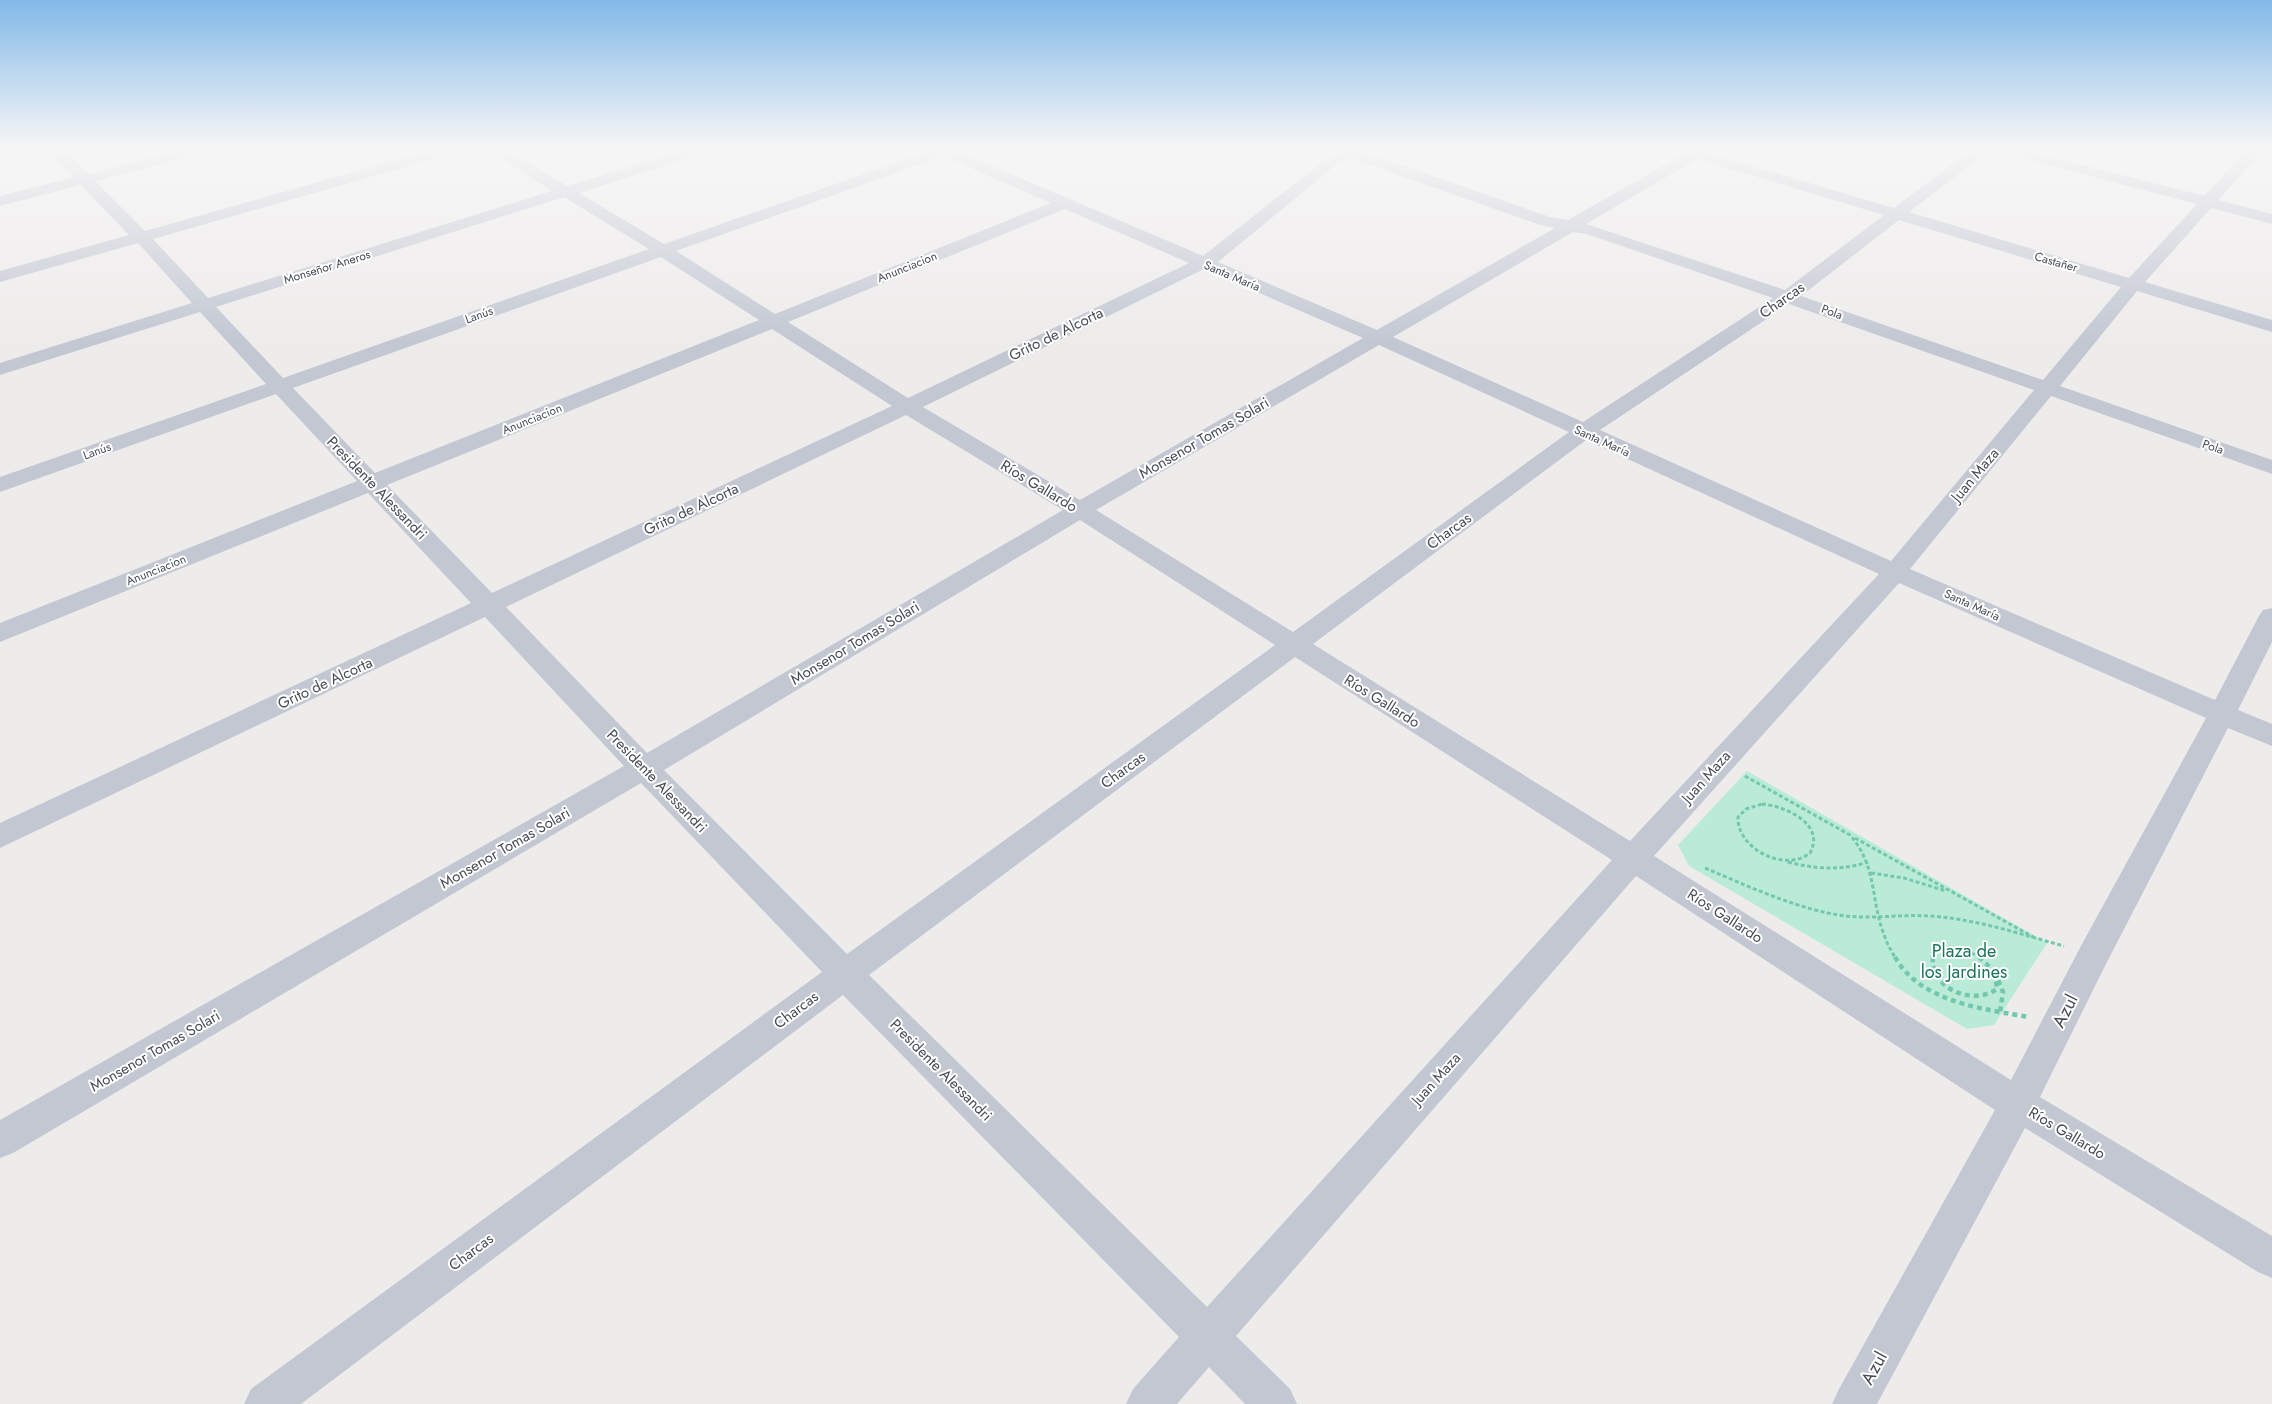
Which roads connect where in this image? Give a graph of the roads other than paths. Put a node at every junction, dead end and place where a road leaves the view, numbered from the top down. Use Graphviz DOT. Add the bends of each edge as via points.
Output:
graph roads {
  1 [pos="116,212"];
  2 [pos="231,212"];
  3 [pos="503,212"];
  4 [pos="598,212"];
  5 [pos="768,212"];
  6 [pos="1045,212"];
  7 [pos="1082,212"];
  8 [pos="1270,212"];
  9 [pos="1520,212"];
  10 [pos="1596,212"];
  11 [pos="1886,212"];
  12 [pos="1901,212"];
  13 [pos="2198,212"];
  14 [pos="2246,212"];
  15 [pos="1896,215"];
  16 [pos="2272,218"];
  17 [pos="1571,226"];
  18 [pos="141,237"];
  19 [pos="662,250"];
  20 [pos="1203,263"];
  21 [pos="0,276"];
  22 [pos="2133,284"];
  23 [pos="1788,297"];
  24 [pos="204,305"];
  25 [pos="776,321"];
  26 [pos="2272,326"];
  27 [pos="1377,337"];
  28 [pos="0,369"];
  29 [pos="279,386"];
  30 [pos="2047,389"];
  31 [pos="907,407"];
  32 [pos="1582,432"];
  33 [pos="2272,467"];
  34 [pos="373,483"];
  35 [pos="0,485"];
  36 [pos="1080,510"];
  37 [pos="1895,572"];
  38 [pos="489,605"];
  39 [pos="2272,616"];
  40 [pos="0,634"];
  41 [pos="1293,645"];
  42 [pos="2222,714"];
  43 [pos="2272,736"];
  44 [pos="644,768"];
  45 [pos="0,836"];
  46 [pos="1633,858"];
  47 [pos="845,974"];
  48 [pos="2018,1104"];
  49 [pos="0,1140"];
  50 [pos="2272,1258"];
  51 [pos="1208,1336"];
  52 [pos="266,1404"];
  53 [pos="1148,1404"];
  54 [pos="1275,1404"];
  55 [pos="1854,1404"];
  1 -- 18 [label="street, Presidente Alessandri"];
  2 -- 18 [label="street"];
  3 -- 24 [label="street, Monseñor Aneros"];
  4 -- 19 [label="street, Ríos Gallardo"];
  5 -- 19 [label="street, Lanús"];
  6 -- 25 [label="street, Anunciacion"];
  7 -- 20 [label="street, Santa María"];
  8 -- 20 [label="street, Grito de Alcorta"];
  9 -- 17 [label="street, Pola"];
  10 -- 17 [label="street, Monsenor Tomas Solari"];
  11 -- 15 [label="street, Castañer"];
  12 -- 15 [label="street, Charcas"];
  13 -- 22 [label="street, Juan Maza"];
  14 -- 16 [label="street"];
  15 -- 22 [label="street, Castañer"];
  15 -- 23 [label="street, Charcas"];
  17 -- 23 [label="street, Pola"];
  17 -- 27 [label="street, Monsenor Tomas Solari"];
  18 -- 21 [label="street"];
  18 -- 24 [label="street, Presidente Alessandri"];
  19 -- 25 [label="street, Ríos Gallardo"];
  19 -- 29 [label="street, Lanús"];
  20 -- 27 [label="street, Santa María"];
  20 -- 31 [label="street, Grito de Alcorta"];
  22 -- 26 [label="street, Castañer"];
  22 -- 30 [label="street, Juan Maza"];
  23 -- 30 [label="street, Pola"];
  23 -- 32 [label="street, Charcas"];
  24 -- 28 [label="street, Monseñor Aneros"];
  24 -- 29 [label="street, Presidente Alessandri"];
  25 -- 31 [label="street, Ríos Gallardo"];
  25 -- 34 [label="street, Anunciacion"];
  27 -- 32 [label="street, Santa María"];
  27 -- 36 [label="street, Monsenor Tomas Solari"];
  29 -- 34 [label="street, Presidente Alessandri"];
  29 -- 35 [label="street, Lanús"];
  30 -- 33 [label="street, Pola"];
  30 -- 37 [label="street, Juan Maza"];
  31 -- 36 [label="street, Ríos Gallardo"];
  31 -- 38 [label="street, Grito de Alcorta"];
  32 -- 37 [label="street, Santa María"];
  32 -- 41 [label="street, Charcas"];
  34 -- 38 [label="street, Presidente Alessandri"];
  34 -- 40 [label="street, Anunciacion"];
  36 -- 41 [label="street, Ríos Gallardo"];
  36 -- 44 [label="street, Monsenor Tomas Solari"];
  37 -- 42 [label="street, Santa María"];
  37 -- 46 [label="street, Juan Maza"];
  38 -- 44 [label="street, Presidente Alessandri"];
  38 -- 45 [label="street, Grito de Alcorta"];
  39 -- 42 [label="street, Azul"];
  41 -- 46 [label="street, Ríos Gallardo"];
  41 -- 47 [label="street, Charcas"];
  42 -- 43 [label="street, Santa María"];
  42 -- 48 [label="street, Azul"];
  44 -- 47 [label="street, Presidente Alessandri"];
  44 -- 49 [label="street, Monsenor Tomas Solari"];
  46 -- 48 [label="street, Ríos Gallardo"];
  46 -- 51 [label="street, Juan Maza"];
  47 -- 51 [label="street, Presidente Alessandri"];
  47 -- 52 [label="street, Charcas"];
  48 -- 50 [label="street, Ríos Gallardo"];
  48 -- 55 [label="street, Azul"];
  51 -- 53 [label="street, Juan Maza"];
  51 -- 54 [label="street, Presidente Alessandri"];
}
